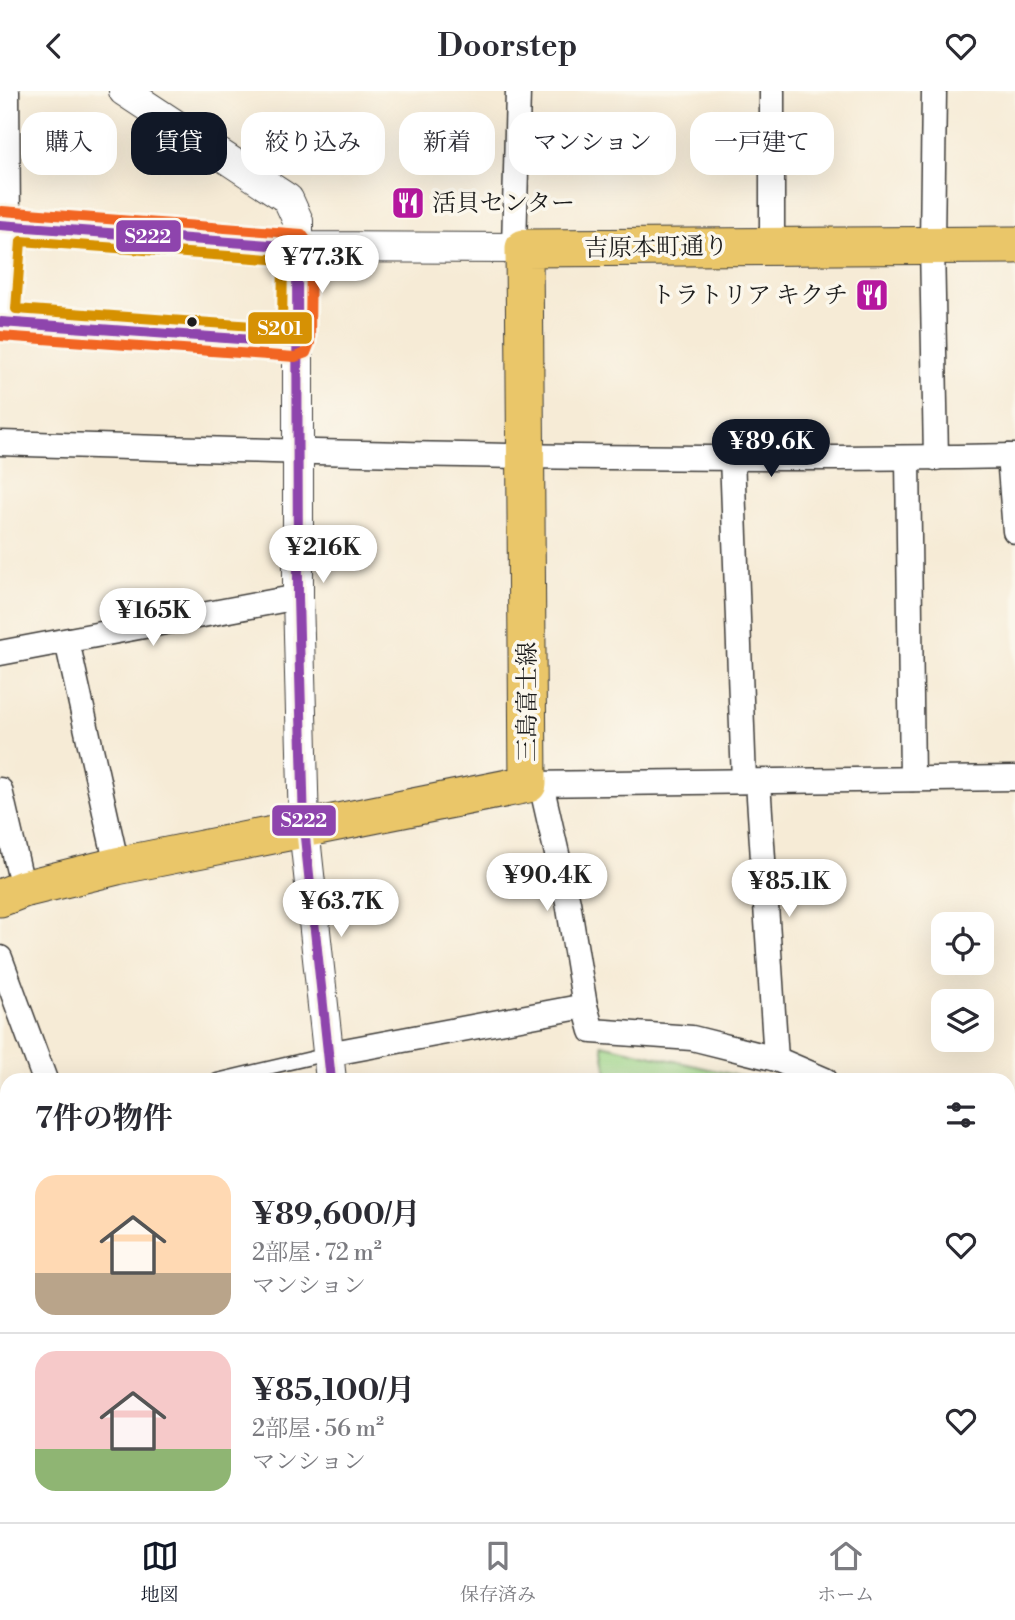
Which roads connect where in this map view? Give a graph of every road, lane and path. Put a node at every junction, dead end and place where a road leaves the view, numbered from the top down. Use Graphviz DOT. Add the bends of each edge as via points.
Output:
graph roads {
  1 [pos="124,91"];
  2 [pos="518,91"];
  3 [pos="772,91"];
  4 [pos="934,91"];
  5 [pos="5,94"];
  6 [pos="4,226"];
  7 [pos="932,244"];
  8 [pos="1015,245"];
  9 [pos="772,246"];
  10 [pos="297,247"];
  11 [pos="519,248"];
  12 [pos="0,325"];
  13 [pos="296,343"];
  14 [pos="0,443"];
  15 [pos="298,453"];
  16 [pos="527,455"];
  17 [pos="732,456"];
  18 [pos="1012,456"];
  19 [pos="936,458"];
  20 [pos="908,459"];
  21 [pos="1015,531"];
  22 [pos="298,597"];
  23 [pos="67,641"];
  24 [pos="0,653"];
  25 [pos="1015,778"];
  26 [pos="912,779"];
  27 [pos="751,782"];
  28 [pos="534,784"];
  29 [pos="0,790"];
  30 [pos="304,828"];
  31 [pos="117,866"];
  32 [pos="12,893"];
  33 [pos="0,958"];
  34 [pos="585,1006"];
  35 [pos="776,1059"];
  36 [pos="330,1067"];
  37 [pos="42,1073"];
  38 [pos="278,1073"];
  39 [pos="808,1073"];
  1 -- 10 [label="street" via="288,199 298,221"];
  2 -- 11 [label="street"];
  3 -- 9 [label="street"];
  4 -- 7 [label="street"];
  5 -- 6 [label="street"];
  6 -- 10 [label="street, 吉原本町通り"];
  6 -- 12 [label="street"];
  7 -- 8 [label="main road, 吉原本町通り"];
  7 -- 9 [label="main road, 吉原本町通り"];
  7 -- 19 [label="street"];
  9 -- 11 [label="main road, 吉原本町通り"];
  10 -- 11 [label="street, 吉原本町通り"];
  10 -- 13 [label="street"];
  11 -- 16 [label="main road, 三島富士線"];
  12 -- 13 [label="street"];
  13 -- 15 [label="street"];
  14 -- 15 [label="street"];
  15 -- 16 [label="street"];
  15 -- 22 [label="street"];
  16 -- 17 [label="street"];
  16 -- 28 [label="main road, 三島富士線"];
  17 -- 20 [label="street"];
  17 -- 27 [label="street"];
  18 -- 19 [label="street"];
  18 -- 21 [label="street"];
  19 -- 20 [label="street"];
  20 -- 26 [label="street"];
  22 -- 23 [label="street"];
  22 -- 30 [label="street"];
  23 -- 24 [label="street"];
  23 -- 31 [label="street"];
  25 -- 26 [label="street"];
  26 -- 27 [label="street"];
  27 -- 28 [label="street"];
  27 -- 35 [label="street"];
  28 -- 30 [label="main road, 三島富士線"];
  28 -- 34 [label="street" via="568,902"];
  29 -- 32 [label="street"];
  30 -- 31 [label="main road, 三島富士線"];
  30 -- 36 [label="street"];
  31 -- 32 [label="main road, 三島富士線"];
  33 -- 37 [label="street"];
  34 -- 35 [label="street" via="592,1031 692,1038"];
  34 -- 36 [label="street"];
  35 -- 39 [label="street"];
  36 -- 38 [label="lane"];
}
